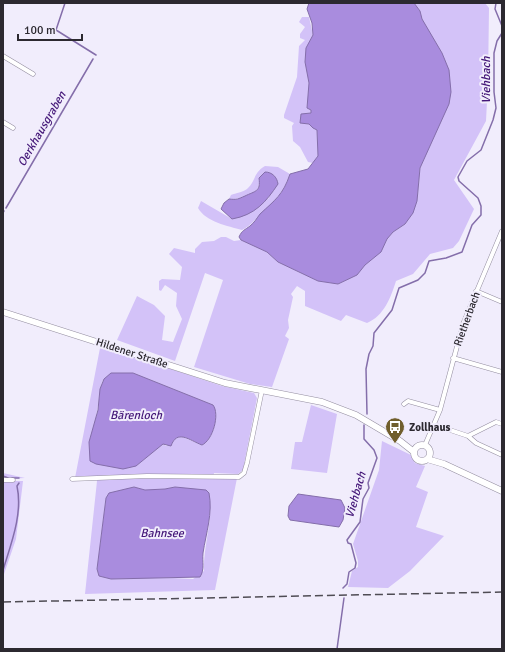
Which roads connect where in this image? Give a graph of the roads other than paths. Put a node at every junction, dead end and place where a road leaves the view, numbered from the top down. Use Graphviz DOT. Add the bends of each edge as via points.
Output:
graph roads {
  1 [pos="3,56"];
  2 [pos="33,74"];
  3 [pos="3,122"];
  4 [pos="13,128"];
  5 [pos="502,231"];
  6 [pos="476,291"];
  7 [pos="502,302"];
  8 [pos="3,312"];
  9 [pos="453,358"];
  10 [pos="502,372"];
  11 [pos="262,390"];
  12 [pos="404,404"];
  13 [pos="440,410"];
  14 [pos="502,424"];
  15 [pos="435,425"];
  16 [pos="468,436"];
  17 [pos="425,445"];
  18 [pos="415,449"];
  19 [pos="502,455"];
  20 [pos="428,456"];
  21 [pos="72,479"];
  22 [pos="3,480"];
  23 [pos="13,480"];
  24 [pos="502,491"];
  1 -- 2 [label="street"];
  3 -- 4 [label="street"];
  5 -- 6 [label="street, Rietherbach"];
  6 -- 7 [label="street"];
  6 -- 9 [label="street, Rietherbach"];
  8 -- 11 [label="main road, Hildener Straße" via="225,383"];
  9 -- 10 [label="street"];
  9 -- 13 [label="street, Rietherbach"];
  11 -- 18 [label="main road, Hildener Straße" via="329,404 356,415"];
  11 -- 21 [label="street" via="244,473 240,477 147,476"];
  12 -- 13 [label="street" via="408,401"];
  13 -- 15 [label="street, Rietherbach"];
  14 -- 16 [label="street" via="496,422"];
  15 -- 16 [label="street"];
  15 -- 17 [label="street, Rietherbach"];
  16 -- 19 [label="street" via="476,443"];
  17 -- 18 [label="main road"];
  17 -- 20 [label="main road"];
  18 -- 20 [label="main road, Hildener Straße" via="416,459 420,461"];
  20 -- 24 [label="main road"];
  22 -- 23 [label="street"];
}
